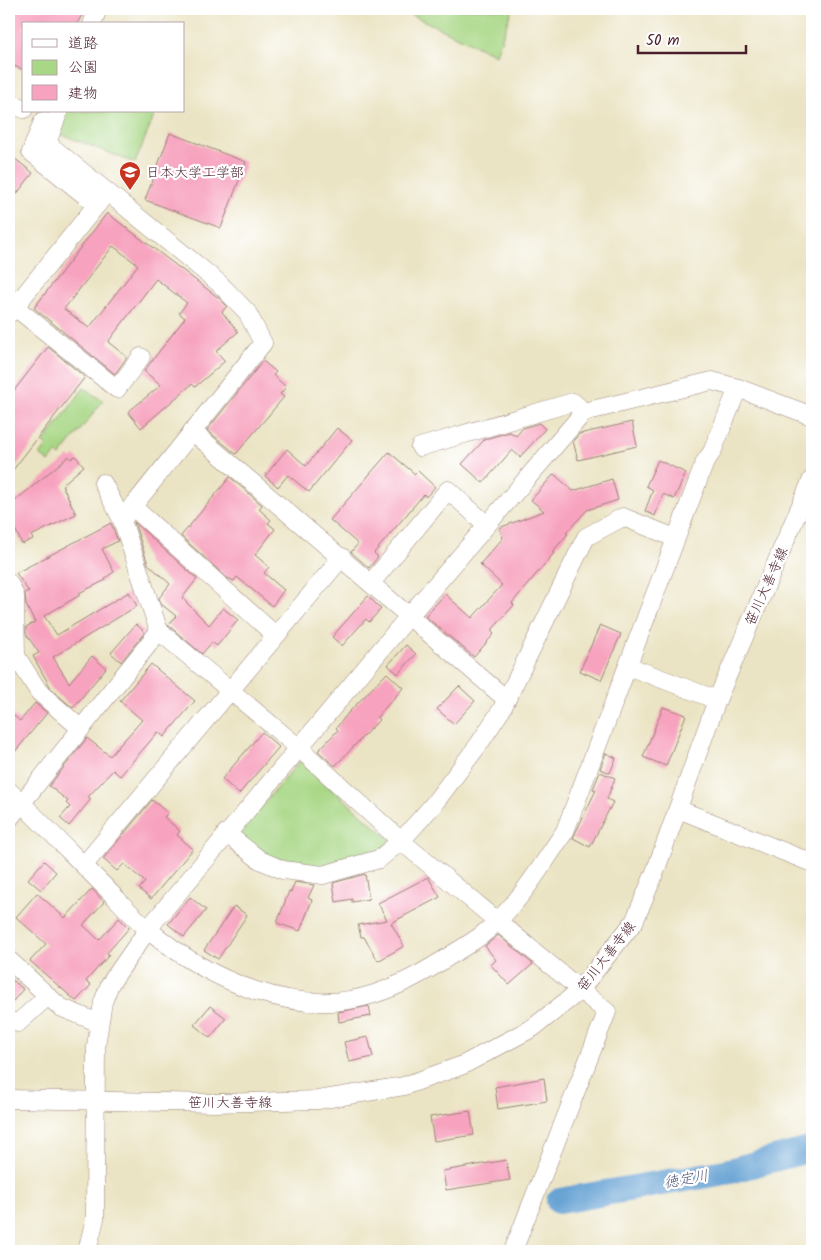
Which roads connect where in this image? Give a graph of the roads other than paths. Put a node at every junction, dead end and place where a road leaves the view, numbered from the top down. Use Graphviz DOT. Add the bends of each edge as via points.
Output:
graph roads {
  1 [pos="98,9"];
  2 [pos="93,22"];
  3 [pos="9,102"];
  4 [pos="22,107"];
  5 [pos="45,113"];
  6 [pos="102,198"];
  7 [pos="12,310"];
  8 [pos="141,357"];
  9 [pos="738,388"];
  10 [pos="584,412"];
  11 [pos="812,416"];
  12 [pos="192,431"];
  13 [pos="420,447"];
  14 [pos="812,479"];
  15 [pos="104,483"];
  16 [pos="127,513"];
  17 [pos="487,525"];
  18 [pos="676,538"];
  19 [pos="342,557"];
  20 [pos="371,582"];
  21 [pos="9,583"];
  22 [pos="409,616"];
  23 [pos="159,631"];
  24 [pos="275,635"];
  25 [pos="628,666"];
  26 [pos="228,690"];
  27 [pos="506,699"];
  28 [pos="717,700"];
  29 [pos="80,728"];
  30 [pos="299,748"];
  31 [pos="15,797"];
  32 [pos="678,809"];
  33 [pos="9,819"];
  34 [pos="226,833"];
  35 [pos="401,841"];
  36 [pos="812,863"];
  37 [pos="84,865"];
  38 [pos="497,921"];
  39 [pos="148,929"];
  40 [pos="9,960"];
  41 [pos="580,990"];
  42 [pos="48,996"];
  43 [pos="9,1021"];
  44 [pos="99,1023"];
  45 [pos="9,1099"];
  46 [pos="98,1100"];
  47 [pos="87,1251"];
  48 [pos="513,1251"];
  1 -- 2 [label="street"];
  3 -- 4 [label="street"];
  5 -- 6 [label="street" via="31,152"];
  6 -- 7 [label="street"];
  6 -- 12 [label="street" via="127,209 219,283 247,312 263,343"];
  7 -- 8 [label="street" via="117,389"];
  9 -- 10 [label="street" via="712,381"];
  9 -- 11 [label="street"];
  9 -- 18 [label="street"];
  10 -- 13 [label="street" via="573,402"];
  10 -- 17 [label="street"];
  12 -- 16 [label="street"];
  12 -- 19 [label="street"];
  14 -- 28 [label="street, 笹川大善寺線"];
  15 -- 16 [label="street"];
  16 -- 23 [label="street"];
  16 -- 24 [label="street"];
  17 -- 20 [label="street" via="448,490"];
  17 -- 22 [label="street"];
  18 -- 25 [label="street"];
  18 -- 27 [label="street" via="623,517 586,536"];
  19 -- 20 [label="street"];
  19 -- 24 [label="street"];
  20 -- 22 [label="street"];
  21 -- 29 [label="street" via="15,596 16,656 39,692"];
  22 -- 27 [label="street"];
  22 -- 30 [label="street"];
  23 -- 26 [label="street"];
  23 -- 29 [label="street"];
  24 -- 26 [label="street"];
  25 -- 28 [label="street"];
  25 -- 38 [label="street" via="564,831 532,881"];
  26 -- 30 [label="street"];
  26 -- 37 [label="street"];
  27 -- 35 [label="street" via="479,744"];
  28 -- 32 [label="street, 笹川大善寺線"];
  29 -- 31 [label="street"];
  30 -- 34 [label="street"];
  30 -- 35 [label="street"];
  31 -- 33 [label="street"];
  31 -- 37 [label="street"];
  32 -- 36 [label="street"];
  32 -- 41 [label="street, 笹川大善寺線" via="634,922"];
  34 -- 35 [label="street" via="260,860 300,874 323,875 360,866 379,859"];
  34 -- 39 [label="street"];
  35 -- 38 [label="street"];
  37 -- 39 [label="street"];
  38 -- 39 [label="street" via="483,934 422,974 373,994 312,1002 245,988 211,972"];
  38 -- 41 [label="street"];
  39 -- 44 [label="street" via="110,984"];
  40 -- 42 [label="street"];
  41 -- 46 [label="street, 笹川大善寺線" via="534,1027 510,1041 463,1065 404,1086 318,1100 282,1102 215,1104"];
  41 -- 48 [label="street" via="607,1012"];
  42 -- 43 [label="street" via="18,1022"];
  42 -- 44 [label="street" via="60,1007"];
  44 -- 46 [label="street" via="96,1046"];
  45 -- 46 [label="street, 笹川大善寺線"];
  46 -- 47 [label="street" via="95,1219"];
}
